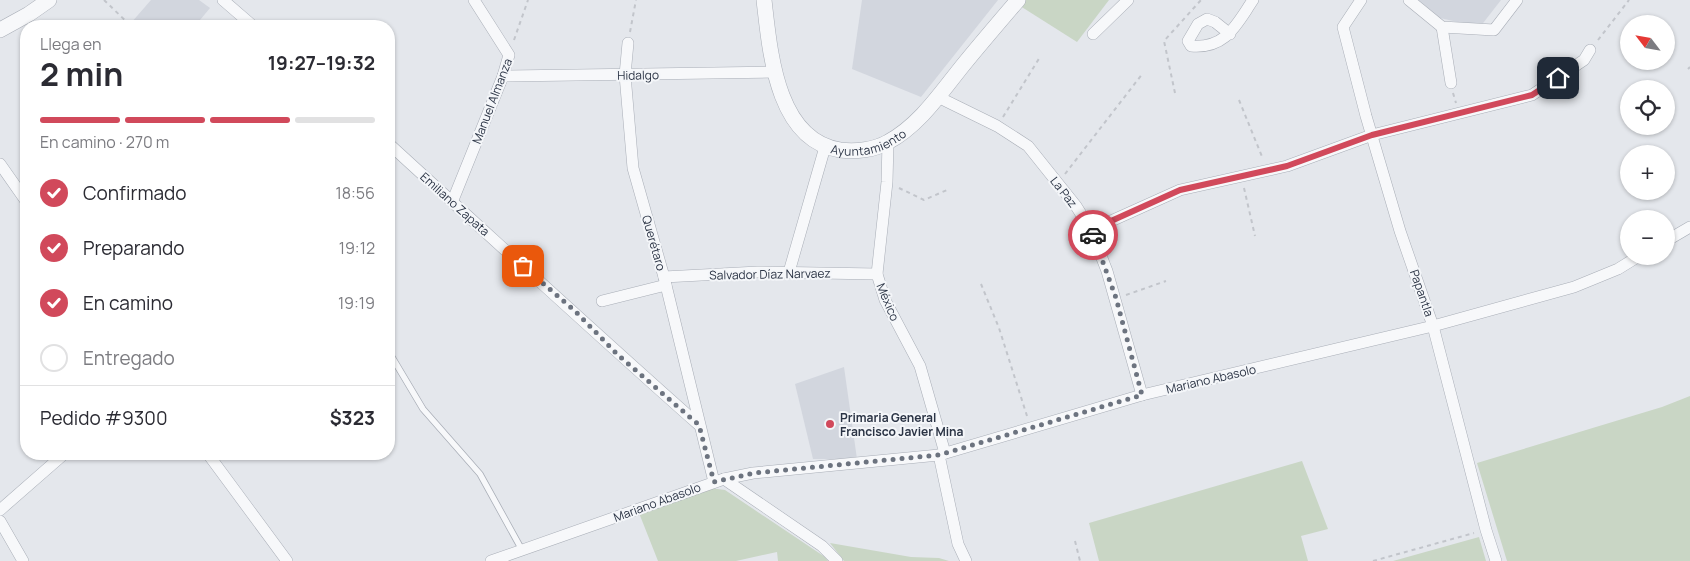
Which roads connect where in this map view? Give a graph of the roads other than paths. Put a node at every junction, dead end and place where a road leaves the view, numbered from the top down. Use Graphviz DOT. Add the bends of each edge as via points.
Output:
graph roads {
  1 [pos="49,0"];
  2 [pos="223,0"];
  3 [pos="474,0"];
  4 [pos="764,0"];
  5 [pos="1018,0"];
  6 [pos="1128,0"];
  7 [pos="1253,0"];
  8 [pos="1361,0"];
  9 [pos="1409,0"];
  10 [pos="1517,0"];
  11 [pos="246,20"];
  12 [pos="1442,27"];
  13 [pos="0,30"];
  14 [pos="1093,34"];
  15 [pos="1230,34"];
  16 [pos="628,43"];
  17 [pos="1590,50"];
  18 [pos="774,72"];
  19 [pos="625,75"];
  20 [pos="503,76"];
  21 [pos="1451,83"];
  22 [pos="938,97"];
  23 [pos="1372,135"];
  24 [pos="888,142"];
  25 [pos="825,147"];
  26 [pos="395,149"];
  27 [pos="0,164"];
  28 [pos="20,192"];
  29 [pos="452,200"];
  30 [pos="1690,227"];
  31 [pos="1091,230"];
  32 [pos="1675,236"];
  33 [pos="1624,265"];
  34 [pos="789,272"];
  35 [pos="877,274"];
  36 [pos="665,281"];
  37 [pos="602,301"];
  38 [pos="1433,326"];
  39 [pos="395,362"];
  40 [pos="1142,395"];
  41 [pos="699,425"];
  42 [pos="942,454"];
  43 [pos="57,460"];
  44 [pos="212,460"];
  45 [pos="719,481"];
  46 [pos="0,510"];
  47 [pos="0,521"];
  48 [pos="522,550"];
  49 [pos="23,561"];
  50 [pos="287,561"];
  51 [pos="491,561"];
  52 [pos="837,561"];
  53 [pos="966,561"];
  54 [pos="1496,561"];
  1 -- 13 [label="street"];
  2 -- 11 [label="street"];
  3 -- 20 [label="street, Manuel Almanza" via="509,55"];
  4 -- 18 [label="street, Ayuntamiento"];
  5 -- 22 [label="street, Ayuntamiento"];
  6 -- 14 [label="street"];
  7 -- 15 [label="street"];
  8 -- 23 [label="street, Papantla" via="1343,27"];
  9 -- 12 [label="street"];
  10 -- 12 [label="street" via="1494,30"];
  12 -- 21 [label="street"];
  16 -- 19 [label="street, Querétaro"];
  17 -- 23 [label="street" via="1584,60 1532,95"];
  18 -- 19 [label="street, Hidalgo"];
  18 -- 25 [label="street, Ayuntamiento" via="794,121"];
  19 -- 20 [label="street, Hidalgo"];
  19 -- 36 [label="street, Querétaro" via="633,168"];
  20 -- 29 [label="street, Manuel Almanza"];
  22 -- 24 [label="street, Ayuntamiento" via="913,123"];
  22 -- 31 [label="street, La Paz" via="997,126 1028,146"];
  23 -- 31 [label="street" via="1287,166 1180,190"];
  23 -- 38 [label="street, Papantla" via="1400,231"];
  24 -- 25 [label="street, Ayuntamiento" via="854,151"];
  24 -- 35 [label="street, México"];
  25 -- 34 [label="street"];
  26 -- 29 [label="street, Emiliano Zapata"];
  27 -- 28 [label="street"];
  29 -- 41 [label="street, Emiliano Zapata" via="575,311 618,355"];
  30 -- 32 [label="street"];
  31 -- 40 [label="street, La Paz" via="1116,298"];
  33 -- 38 [label="street, Mariano Abasolo" via="1574,286"];
  34 -- 35 [label="street, Salvador Díaz Narvaez"];
  34 -- 36 [label="street, Salvador Díaz Narvaez"];
  35 -- 42 [label="street, México" via="885,300 920,366"];
  36 -- 37 [label="street, Salvador Díaz Narvaez"];
  36 -- 41 [label="street, Querétaro"];
  38 -- 40 [label="street, Mariano Abasolo"];
  38 -- 54 [label="street, Papantla"];
  39 -- 48 [label="lane" via="424,409 480,474"];
  40 -- 42 [label="street, Mariano Abasolo"];
  41 -- 45 [label="street, Querétaro"];
  42 -- 45 [label="street, Mariano Abasolo" via="754,473"];
  42 -- 53 [label="street, México" via="958,544"];
  43 -- 46 [label="street"];
  44 -- 50 [label="street"];
  45 -- 48 [label="street, Mariano Abasolo"];
  45 -- 52 [label="street" via="822,546"];
  47 -- 49 [label="street"];
  48 -- 51 [label="street, Mariano Abasolo"];
}
